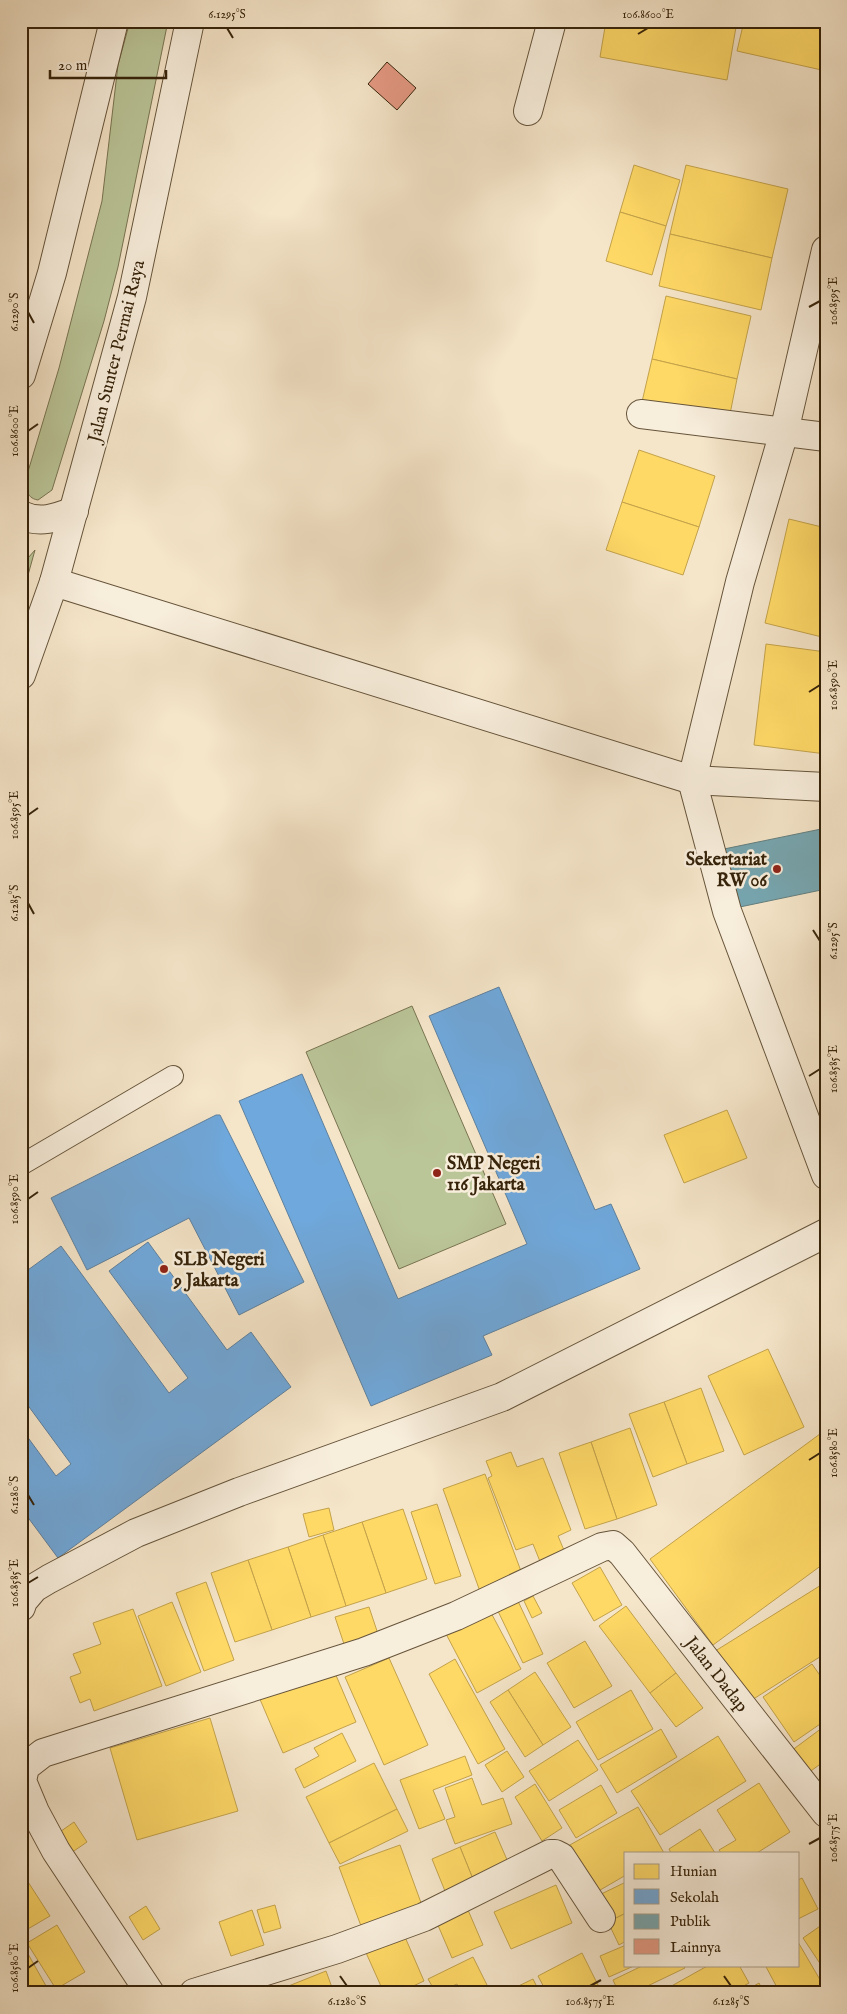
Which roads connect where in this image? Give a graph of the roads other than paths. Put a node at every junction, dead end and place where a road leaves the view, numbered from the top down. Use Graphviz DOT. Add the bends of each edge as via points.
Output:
graph roads {
  1 [pos="114,21"];
  2 [pos="190,21"];
  3 [pos="552,21"];
  4 [pos="528,111"];
  5 [pos="826,250"];
  6 [pos="21,375"];
  7 [pos="641,414"];
  8 [pos="784,432"];
  9 [pos="826,437"];
  10 [pos="74,511"];
  11 [pos="21,515"];
  12 [pos="54,582"];
  13 [pos="27,637"];
  14 [pos="21,675"];
  15 [pos="692,780"];
  16 [pos="826,787"];
  17 [pos="173,1076"];
  18 [pos="21,1165"];
  19 [pos="826,1175"];
  20 [pos="826,1233"];
  21 [pos="21,1607"];
  22 [pos="826,1813"];
  23 [pos="601,1918"];
  24 [pos="150,1993"];
  25 [pos="194,1993"];
  1 -- 6 [label="street" via="52,273"];
  2 -- 10 [label="street, Jalan Sunter Permai Raya" via="132,297"];
  3 -- 4 [label="street"];
  5 -- 8 [label="street"];
  7 -- 8 [label="street"];
  8 -- 9 [label="street"];
  8 -- 15 [label="street" via="740,582"];
  10 -- 11 [label="street" via="50,520"];
  10 -- 12 [label="street, Jalan Sunter Permai Raya"];
  12 -- 13 [label="street, Jalan Sunter Permai Raya"];
  12 -- 15 [label="street"];
  13 -- 14 [label="street, Jalan Sunter Permai Raya"];
  15 -- 16 [label="street"];
  15 -- 19 [label="street" via="727,911"];
  17 -- 18 [label="lane"];
  20 -- 21 [label="street" via="502,1397 239,1492 136,1533 34,1588"];
  22 -- 24 [label="street, Jalan Dadap" via="622,1553 613,1546 602,1547 456,1616 364,1652 43,1753 25,1767 22,1781 56,1851"];
  23 -- 25 [label="street" via="562,1857 550,1854 424,1917 336,1949"];
}
